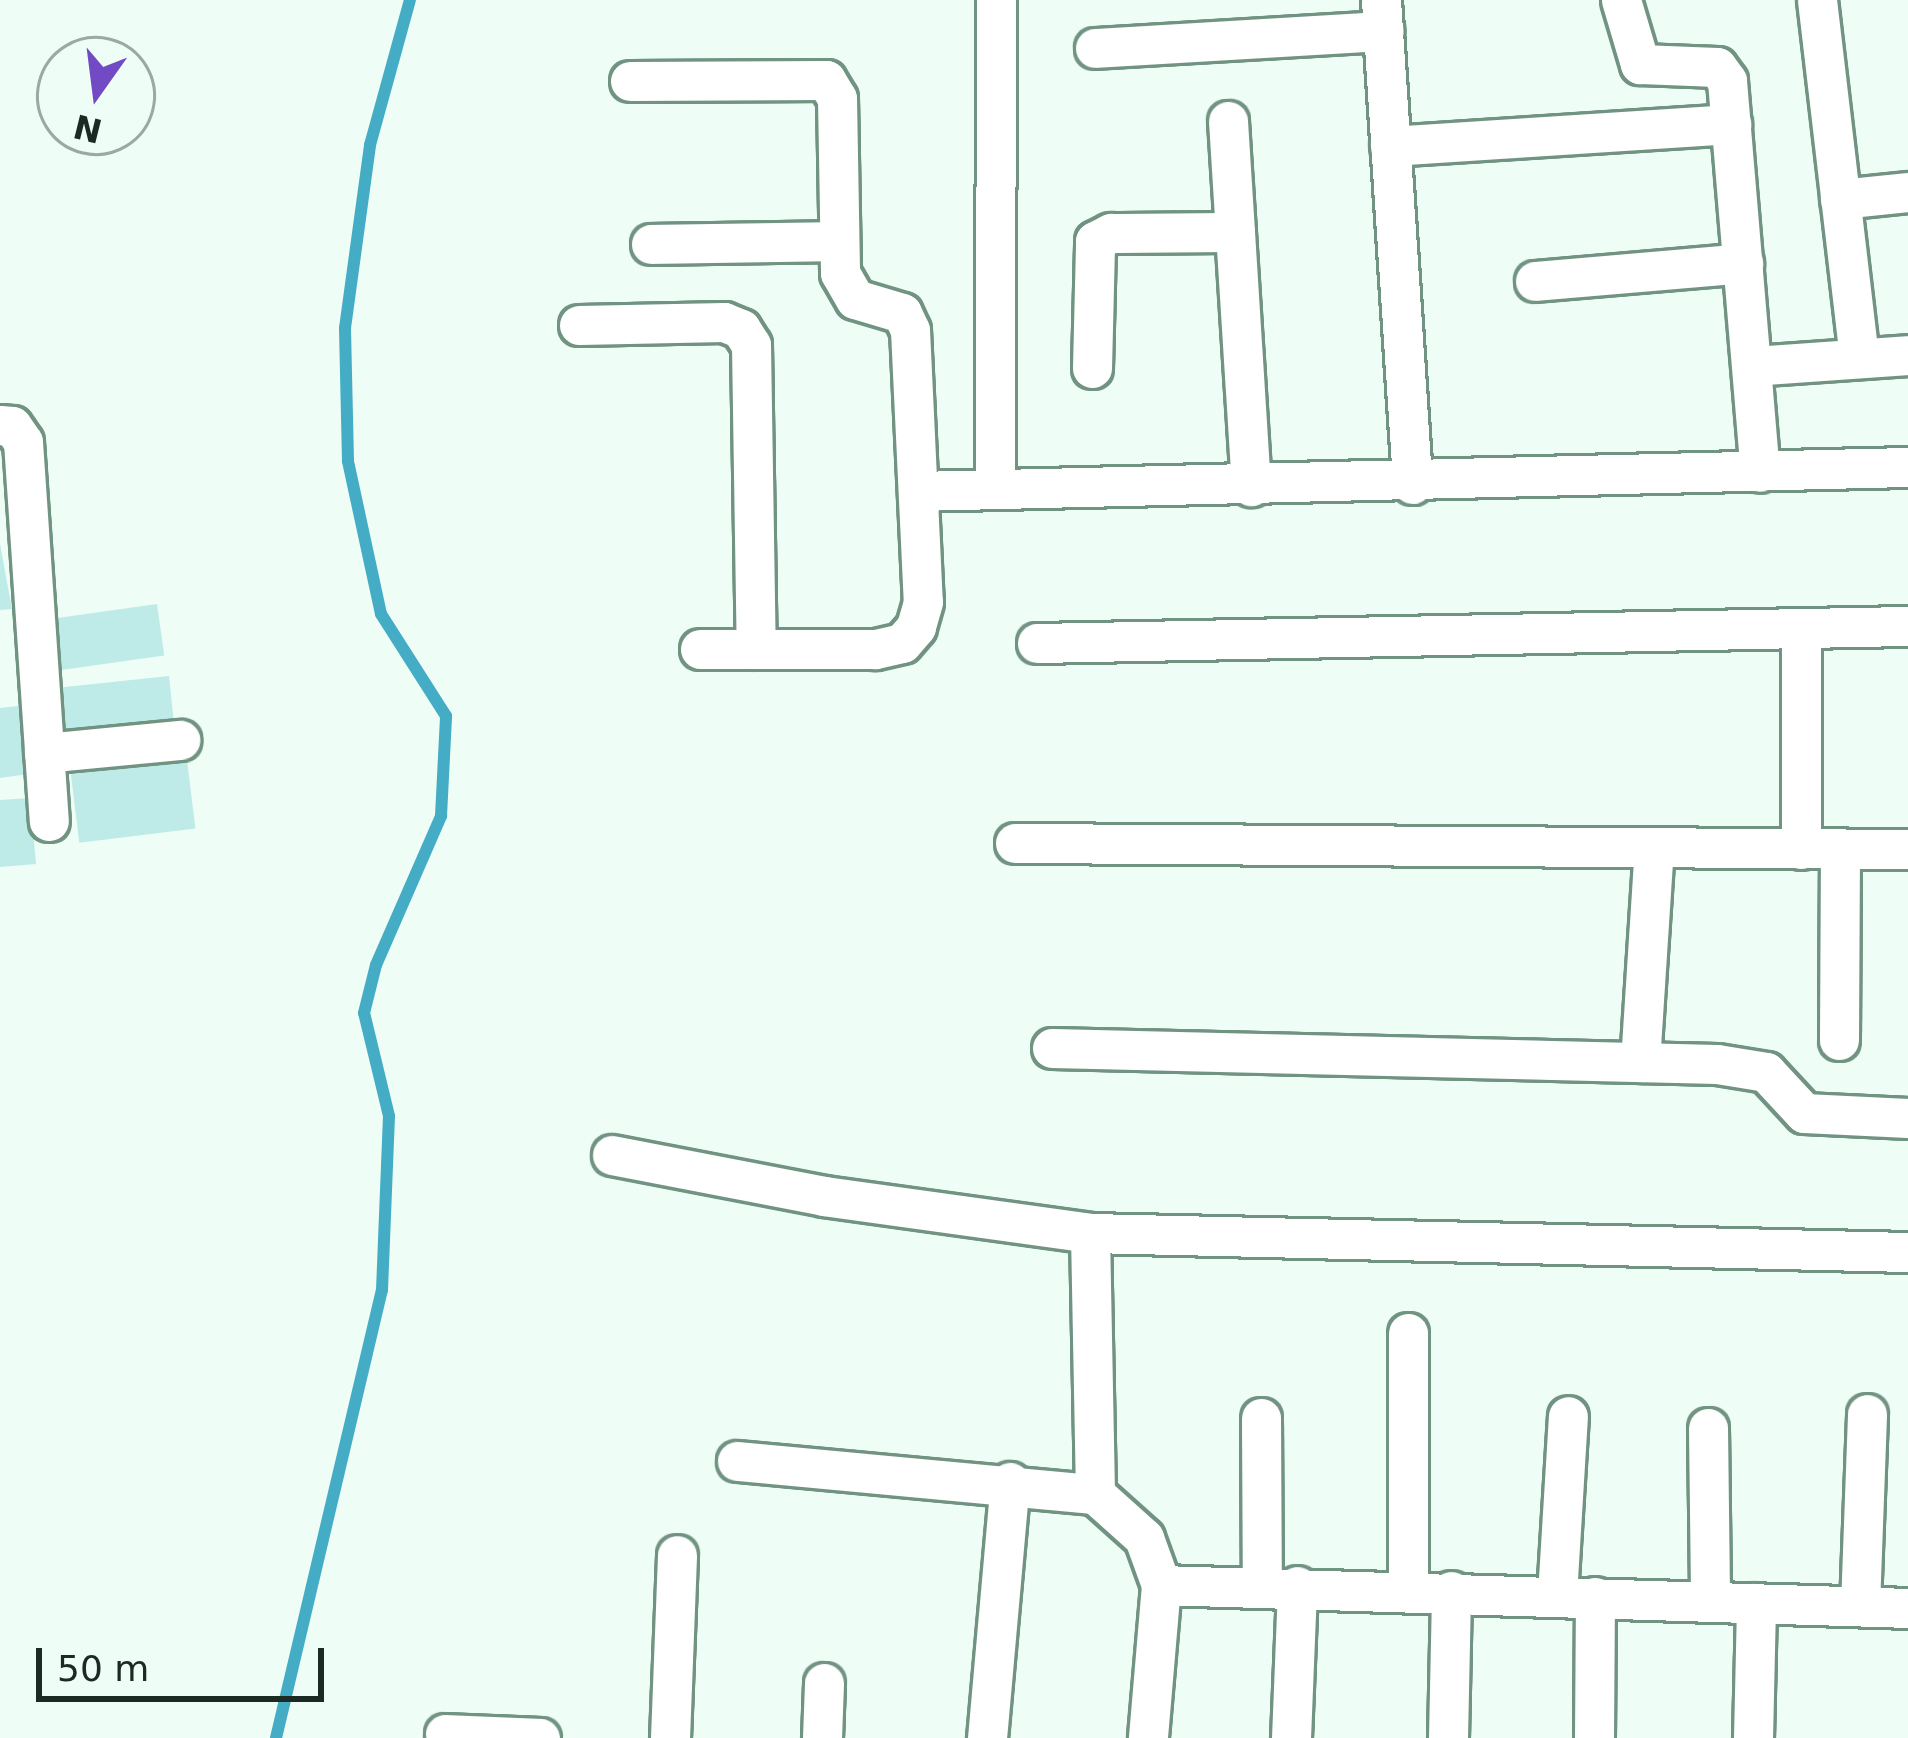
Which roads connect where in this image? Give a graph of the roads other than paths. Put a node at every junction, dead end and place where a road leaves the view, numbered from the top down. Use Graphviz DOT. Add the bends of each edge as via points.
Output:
graph roads {
  1 [pos="996,0"];
  2 [pos="1621,0"];
  3 [pos="1816,0"];
  4 [pos="1382,16"];
  5 [pos="1095,48"];
  6 [pos="630,81"];
  7 [pos="1228,121"];
  8 [pos="1731,124"];
  9 [pos="1390,146"];
  10 [pos="1908,192"];
  11 [pos="1840,199"];
  12 [pos="1235,232"];
  13 [pos="839,241"];
  14 [pos="651,244"];
  15 [pos="1743,263"];
  16 [pos="1535,281"];
  17 [pos="579,325"];
  18 [pos="1908,355"];
  19 [pos="1859,358"];
  20 [pos="1752,366"];
  21 [pos="1092,368"];
  22 [pos="0,425"];
  23 [pos="1908,467"];
  24 [pos="1760,472"];
  25 [pos="1412,484"];
  26 [pos="1251,486"];
  27 [pos="995,489"];
  28 [pos="918,491"];
  29 [pos="1908,626"];
  30 [pos="1802,628"];
  31 [pos="1037,644"];
  32 [pos="700,649"];
  33 [pos="756,649"];
  34 [pos="180,740"];
  35 [pos="44,753"];
  36 [pos="49,821"];
  37 [pos="1015,843"];
  38 [pos="1654,848"];
  39 [pos="1821,849"];
  40 [pos="1908,849"];
  41 [pos="1838,1040"];
  42 [pos="1052,1048"];
  43 [pos="1640,1062"];
  44 [pos="1908,1118"];
  45 [pos="612,1155"];
  46 [pos="1090,1232"];
  47 [pos="1908,1252"];
  48 [pos="1408,1334"];
  49 [pos="1867,1414"];
  50 [pos="1568,1416"];
  51 [pos="1261,1418"];
  52 [pos="1708,1428"];
  53 [pos="737,1461"];
  54 [pos="1010,1482"];
  55 [pos="1095,1494"];
  56 [pos="677,1555"];
  57 [pos="1161,1585"];
  58 [pos="1280,1585"];
  59 [pos="1408,1590"];
  60 [pos="1451,1592"];
  61 [pos="1576,1596"];
  62 [pos="1710,1601"];
  63 [pos="1756,1603"];
  64 [pos="1860,1606"];
  65 [pos="1908,1608"];
  66 [pos="824,1683"];
  67 [pos="445,1734"];
  68 [pos="540,1738"];
  69 [pos="670,1738"];
  70 [pos="822,1738"];
  71 [pos="987,1738"];
  72 [pos="1148,1738"];
  73 [pos="1292,1738"];
  74 [pos="1448,1738"];
  75 [pos="1594,1738"];
  76 [pos="1753,1738"];
  1 -- 27 [label="street"];
  2 -- 8 [label="street" via="1640,64 1717,67 1727,81"];
  3 -- 11 [label="street"];
  4 -- 5 [label="street"];
  4 -- 9 [label="street"];
  6 -- 13 [label="street" via="826,80 837,98"];
  7 -- 12 [label="street"];
  8 -- 9 [label="street"];
  8 -- 15 [label="street"];
  9 -- 25 [label="street"];
  10 -- 11 [label="street"];
  11 -- 19 [label="street"];
  12 -- 21 [label="street" via="1111,233 1095,241"];
  12 -- 26 [label="street"];
  13 -- 14 [label="street"];
  13 -- 28 [label="street" via="844,288 902,313 910,330"];
  15 -- 16 [label="street"];
  15 -- 20 [label="street"];
  17 -- 33 [label="street" via="724,322 751,345"];
  18 -- 19 [label="street"];
  19 -- 20 [label="street"];
  20 -- 24 [label="street"];
  22 -- 35 [label="street" via="12,426 23,442"];
  23 -- 24 [label="street"];
  24 -- 25 [label="street"];
  25 -- 26 [label="street"];
  26 -- 27 [label="street"];
  27 -- 28 [label="street"];
  28 -- 33 [label="street" via="922,602 902,644"];
  29 -- 30 [label="street"];
  30 -- 31 [label="street"];
  30 -- 39 [label="street"];
  32 -- 33 [label="street"];
  34 -- 35 [label="street"];
  35 -- 36 [label="street"];
  37 -- 38 [label="street"];
  38 -- 39 [label="street"];
  38 -- 43 [label="street"];
  39 -- 40 [label="street"];
  39 -- 41 [label="street"];
  42 -- 43 [label="street"];
  43 -- 44 [label="street" via="1747,1067 1778,1081 1804,1114"];
  45 -- 46 [label="street" via="824,1196"];
  46 -- 47 [label="street"];
  46 -- 55 [label="street"];
  48 -- 59 [label="street"];
  49 -- 64 [label="street"];
  50 -- 61 [label="street"];
  51 -- 58 [label="street"];
  52 -- 62 [label="street"];
  53 -- 54 [label="street"];
  54 -- 55 [label="street"];
  54 -- 71 [label="street"];
  55 -- 57 [label="street" via="1144,1538"];
  56 -- 69 [label="street"];
  57 -- 58 [label="street"];
  57 -- 72 [label="street"];
  58 -- 59 [label="street"];
  58 -- 73 [label="street"];
  59 -- 60 [label="street"];
  60 -- 61 [label="street"];
  60 -- 74 [label="street"];
  61 -- 62 [label="street"];
  61 -- 75 [label="street"];
  62 -- 63 [label="street"];
  63 -- 64 [label="street"];
  63 -- 76 [label="street"];
  64 -- 65 [label="street"];
  66 -- 70 [label="street"];
  67 -- 68 [label="street"];
}
